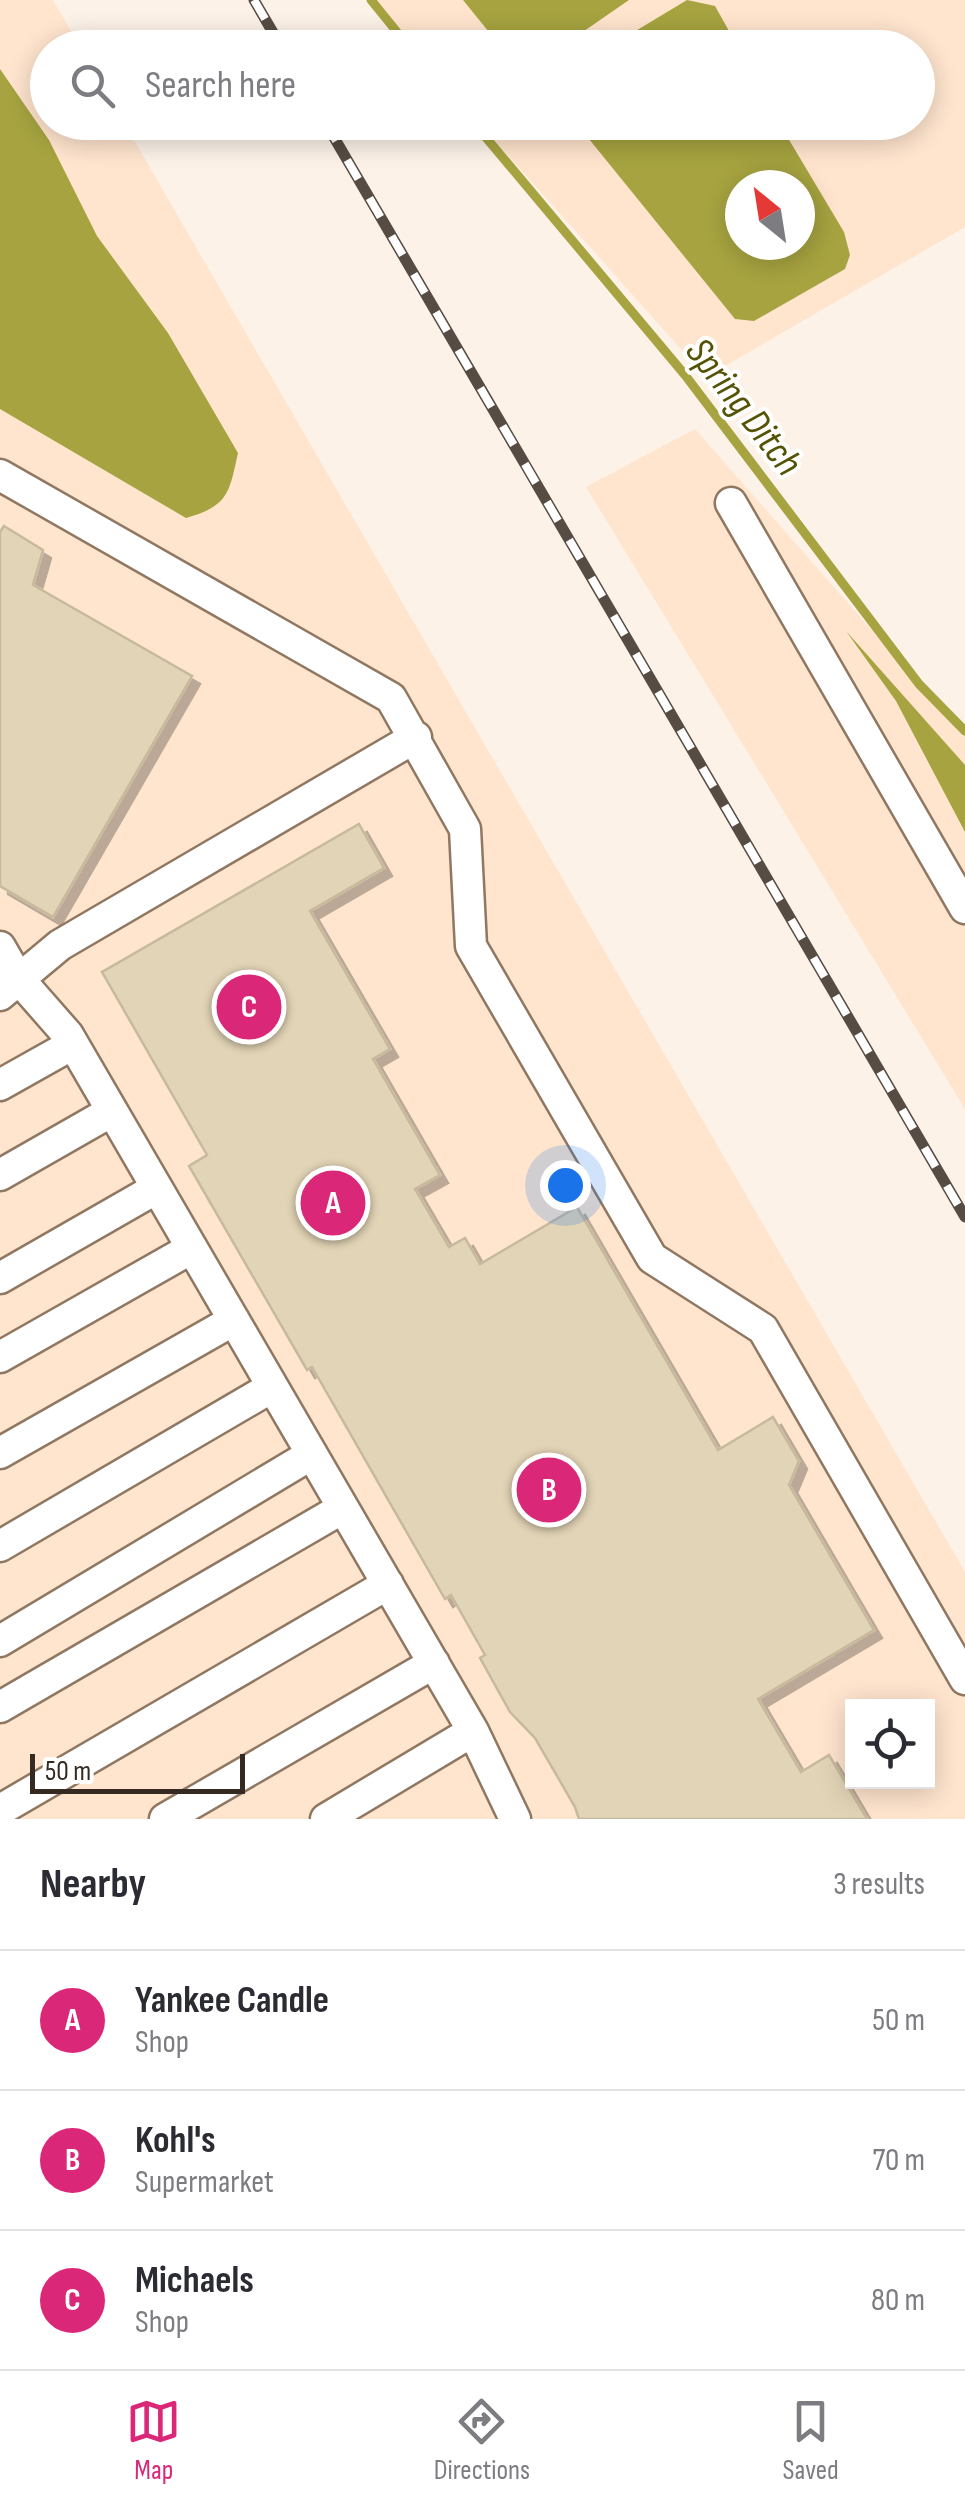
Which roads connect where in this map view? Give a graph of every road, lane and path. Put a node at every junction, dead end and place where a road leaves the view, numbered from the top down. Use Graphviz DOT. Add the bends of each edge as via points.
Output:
graph roads {
  1 [pos="0,475"];
  2 [pos="731,502"];
  3 [pos="416,736"];
  4 [pos="965,908"];
  5 [pos="0,946"];
  6 [pos="9,987"];
  7 [pos="73,1044"];
  8 [pos="0,1085"];
  9 [pos="112,1111"];
  10 [pos="0,1175"];
  11 [pos="157,1188"];
  12 [pos="192,1248"];
  13 [pos="0,1278"];
  14 [pos="234,1320"];
  15 [pos="0,1357"];
  16 [pos="272,1387"];
  17 [pos="0,1453"];
  18 [pos="312,1454"];
  19 [pos="343,1508"];
  20 [pos="0,1546"];
  21 [pos="388,1584"];
  22 [pos="0,1641"];
  23 [pos="434,1663"];
  24 [pos="965,1679"];
  25 [pos="0,1708"];
  26 [pos="473,1731"];
  27 [pos="0,1810"];
  28 [pos="511,1817"];
  29 [pos="165,1819"];
  30 [pos="326,1819"];
  1 -- 3 [label="lane" via="391,698"];
  2 -- 4 [label="lane"];
  3 -- 6 [label="lane" via="60,945"];
  3 -- 24 [label="lane" via="465,829 471,946 652,1258 763,1329"];
  5 -- 6 [label="lane"];
  6 -- 7 [label="lane"];
  7 -- 8 [label="lane"];
  7 -- 9 [label="lane"];
  9 -- 10 [label="lane"];
  9 -- 11 [label="lane"];
  11 -- 12 [label="lane"];
  11 -- 13 [label="lane"];
  12 -- 14 [label="lane"];
  12 -- 15 [label="lane"];
  14 -- 16 [label="lane"];
  14 -- 17 [label="lane"];
  16 -- 18 [label="lane"];
  16 -- 20 [label="lane"];
  18 -- 19 [label="lane"];
  18 -- 22 [label="lane"];
  19 -- 21 [label="lane"];
  19 -- 25 [label="lane"];
  21 -- 23 [label="lane"];
  21 -- 27 [label="lane"];
  23 -- 26 [label="lane"];
  23 -- 29 [label="lane"];
  26 -- 28 [label="lane"];
  26 -- 30 [label="lane"];
}
